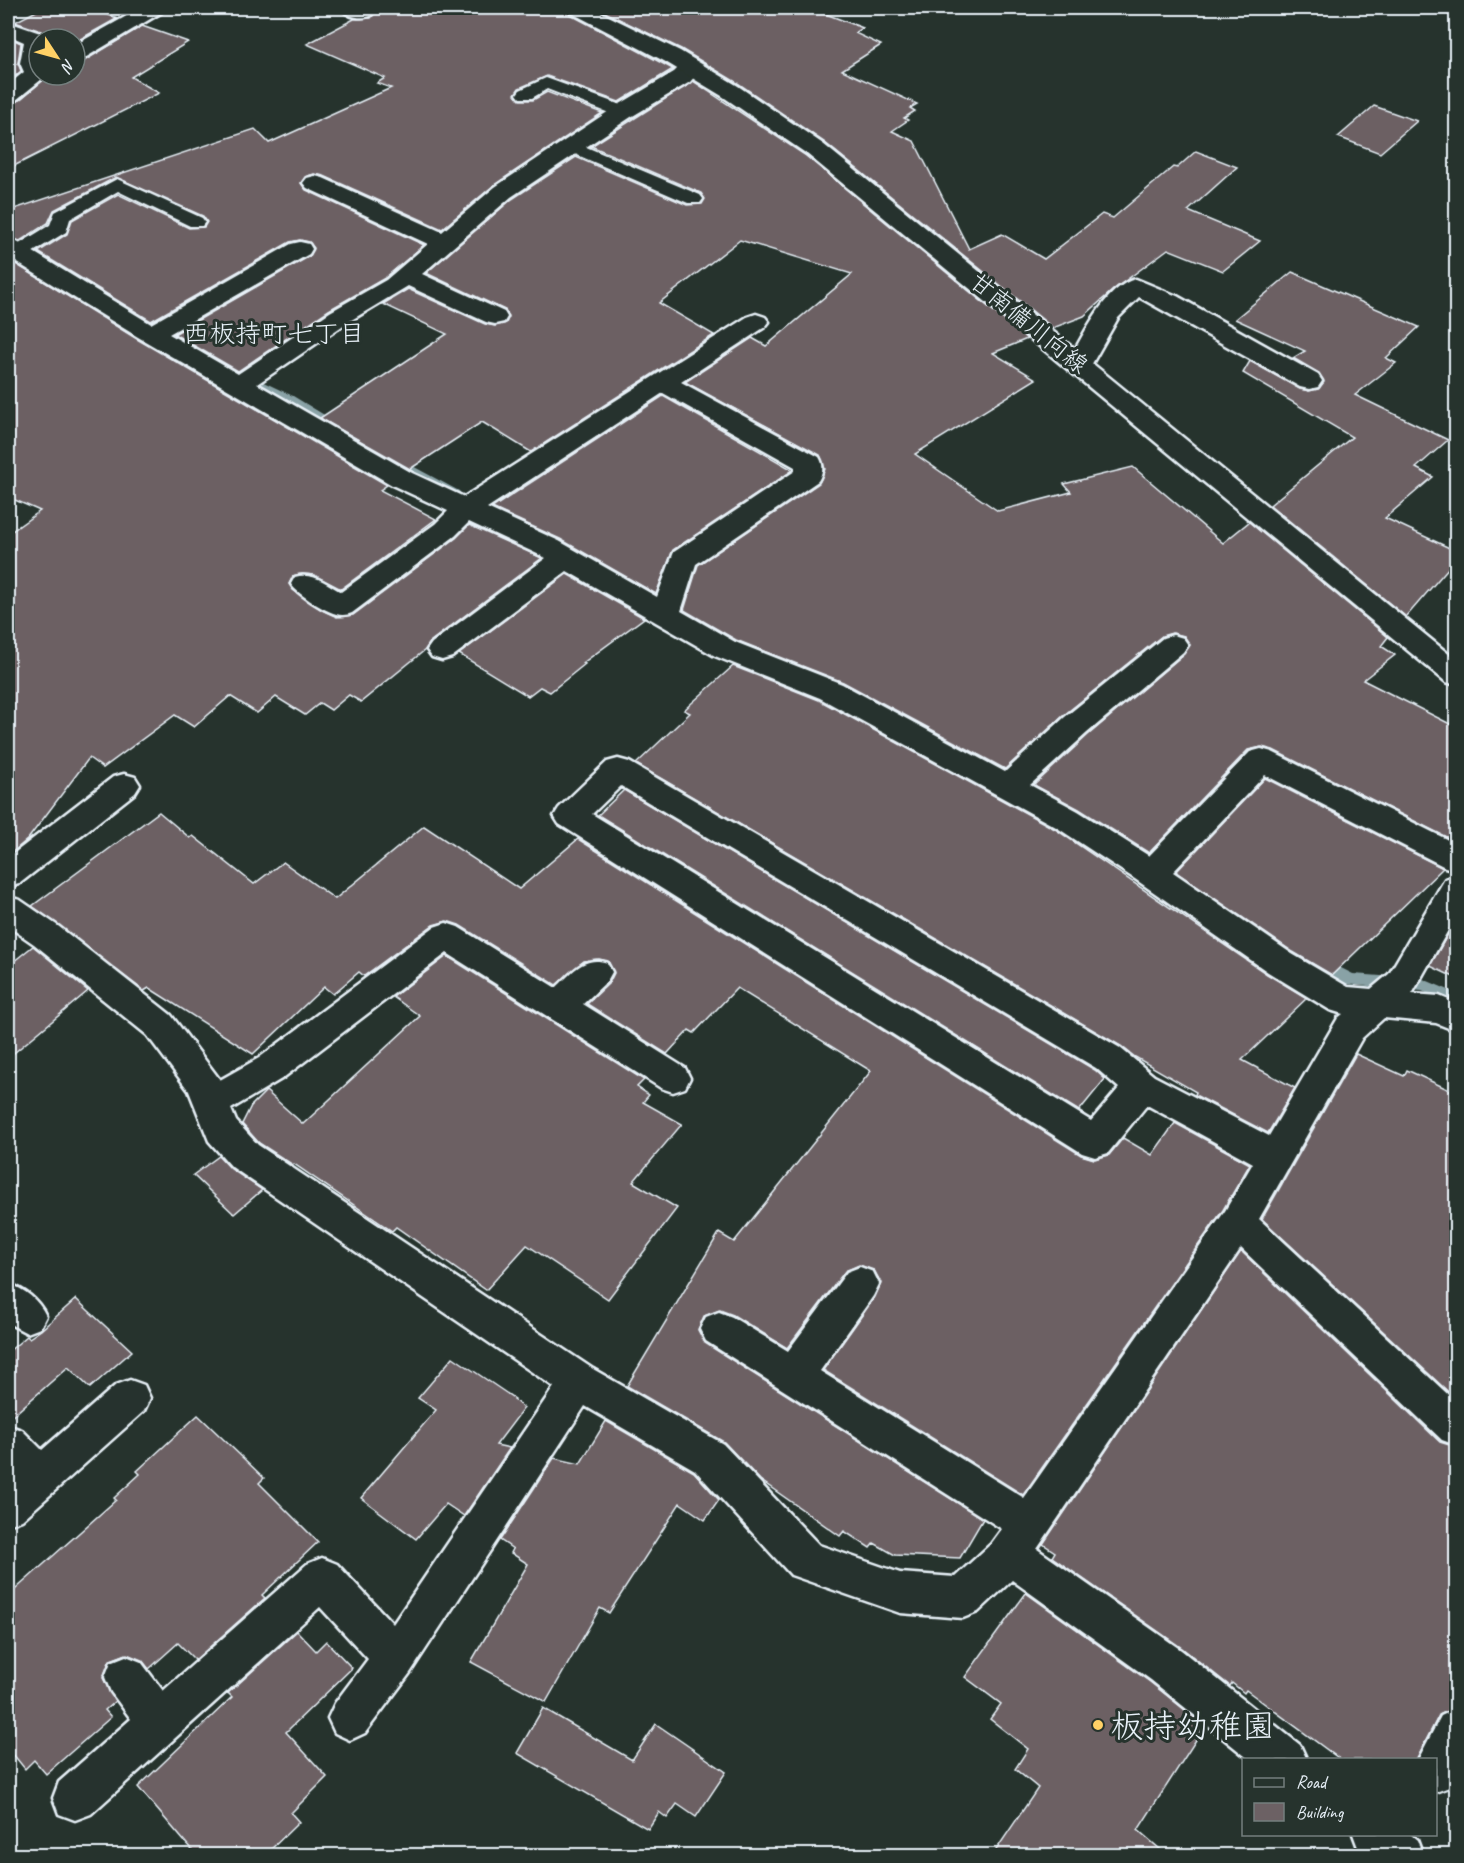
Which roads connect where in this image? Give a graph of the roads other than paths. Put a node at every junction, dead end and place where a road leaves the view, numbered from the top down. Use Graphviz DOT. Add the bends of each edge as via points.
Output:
graph roads {
  1 [pos="155,8"];
  2 [pos="577,8"];
  3 [pos="8,28"];
  4 [pos="27,36"];
  5 [pos="87,47"];
  6 [pos="691,68"];
  7 [pos="27,80"];
  8 [pos="526,94"];
  9 [pos="8,95"];
  10 [pos="623,112"];
  11 [pos="572,146"];
  12 [pos="315,183"];
  13 [pos="694,199"];
  14 [pos="196,222"];
  15 [pos="445,243"];
  16 [pos="300,249"];
  17 [pos="13,250"];
  18 [pos="406,276"];
  19 [pos="495,316"];
  20 [pos="756,322"];
  21 [pos="151,334"];
  22 [pos="1080,364"];
  23 [pos="1310,381"];
  24 [pos="662,382"];
  25 [pos="241,386"];
  26 [pos="466,509"];
  27 [pos="567,558"];
  28 [pos="305,584"];
  29 [pos="665,615"];
  30 [pos="1173,645"];
  31 [pos="442,650"];
  32 [pos="1456,675"];
  33 [pos="124,785"];
  34 [pos="1008,787"];
  35 [pos="1456,858"];
  36 [pos="8,874"];
  37 [pos="1152,874"];
  38 [pos="1456,888"];
  39 [pos="8,909"];
  40 [pos="596,972"];
  41 [pos="1378,1003"];
  42 [pos="559,1006"];
  43 [pos="1456,1017"];
  44 [pos="673,1078"];
  45 [pos="1142,1086"];
  46 [pos="211,1103"];
  47 [pos="1275,1157"];
  48 [pos="1238,1222"];
  49 [pos="860,1284"];
  50 [pos="719,1329"];
  51 [pos="794,1375"];
  52 [pos="579,1383"];
  53 [pos="130,1398"];
  54 [pos="1456,1427"];
  55 [pos="8,1443"];
  56 [pos="41,1476"];
  57 [pos="8,1506"];
  58 [pos="1019,1539"];
  59 [pos="394,1658"];
  60 [pos="126,1677"];
  61 [pos="350,1718"];
  62 [pos="160,1722"];
  63 [pos="1456,1731"];
  64 [pos="1282,1758"];
  65 [pos="1437,1768"];
  66 [pos="75,1798"];
  1 -- 5 [label="street"];
  2 -- 6 [label="street, 甘南備川向線"];
  3 -- 4 [label="street"];
  6 -- 10 [label="street"];
  6 -- 22 [label="street, 甘南備川向線" via="815,149"];
  7 -- 9 [label="street"];
  8 -- 10 [label="lane" via="546,83"];
  10 -- 11 [label="street"];
  11 -- 13 [label="lane"];
  11 -- 15 [label="street" via="503,192"];
  12 -- 15 [label="street"];
  14 -- 17 [label="lane" via="117,183 62,216 59,228"];
  15 -- 18 [label="street"];
  16 -- 21 [label="street"];
  17 -- 21 [label="street"];
  18 -- 19 [label="street"];
  18 -- 25 [label="street" via="250,376"];
  20 -- 24 [label="street"];
  21 -- 25 [label="street"];
  22 -- 23 [label="street" via="1108,314 1136,285"];
  22 -- 32 [label="street, 甘南備川向線"];
  24 -- 26 [label="street"];
  24 -- 29 [label="street" via="809,463 808,475 684,559"];
  25 -- 26 [label="street" via="402,479"];
  26 -- 27 [label="street"];
  26 -- 28 [label="street" via="445,530 342,606"];
  27 -- 29 [label="street"];
  27 -- 31 [label="street"];
  29 -- 34 [label="street" via="724,649 831,691"];
  30 -- 34 [label="street"];
  33 -- 36 [label="street"];
  34 -- 37 [label="street" via="1067,819"];
  35 -- 37 [label="street" via="1261,760"];
  37 -- 41 [label="street" via="1280,963 1342,1000"];
  38 -- 41 [label="street" via="1401,983"];
  39 -- 46 [label="street" via="159,1025 204,1084"];
  40 -- 42 [label="street"];
  41 -- 43 [label="street" via="1439,1010"];
  41 -- 47 [label="street" via="1350,1028"];
  42 -- 44 [label="street"];
  42 -- 46 [label="street" via="447,936 271,1068"];
  45 -- 45 [label="street" via="1108,1058 618,770 570,816 1095,1142"];
  45 -- 47 [label="street"];
  46 -- 52 [label="street" via="222,1130 245,1156"];
  47 -- 48 [label="street"];
  48 -- 54 [label="street"];
  48 -- 58 [label="street"];
  49 -- 51 [label="street"];
  50 -- 51 [label="street"];
  51 -- 58 [label="street"];
  52 -- 58 [label="street" via="709,1457 806,1561 900,1593 963,1598"];
  52 -- 59 [label="street"];
  53 -- 56 [label="street"];
  55 -- 56 [label="street"];
  56 -- 57 [label="street"];
  58 -- 64 [label="street"];
  59 -- 61 [label="street"];
  59 -- 62 [label="street" via="322,1578"];
  60 -- 62 [label="street"];
  62 -- 66 [label="street"];
  63 -- 65 [label="street"];
}
